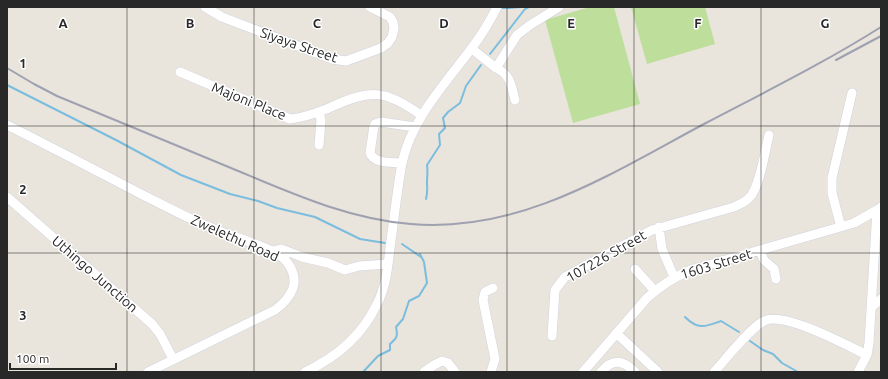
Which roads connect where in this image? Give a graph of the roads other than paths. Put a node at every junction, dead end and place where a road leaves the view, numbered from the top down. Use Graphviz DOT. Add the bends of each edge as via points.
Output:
graph roads {
  1 [pos="206,7"];
  2 [pos="370,7"];
  3 [pos="559,7"];
  4 [pos="495,11"];
  5 [pos="472,49"];
  6 [pos="496,68"];
  7 [pos="180,72"];
  8 [pos="852,93"];
  9 [pos="515,100"];
  10 [pos="320,112"];
  11 [pos="422,115"];
  12 [pos="11,127"];
  13 [pos="415,128"];
  14 [pos="7,135"];
  15 [pos="769,135"];
  16 [pos="318,145"];
  17 [pos="402,163"];
  18 [pos="7,197"];
  19 [pos="879,208"];
  20 [pos="841,226"];
  21 [pos="659,227"];
  22 [pos="271,251"];
  23 [pos="760,251"];
  24 [pos="388,264"];
  25 [pos="635,269"];
  26 [pos="674,277"];
  27 [pos="776,279"];
  28 [pos="493,288"];
  29 [pos="655,290"];
  30 [pos="881,299"];
  31 [pos="872,307"];
  32 [pos="616,333"];
  33 [pos="552,336"];
  34 [pos="637,353"];
  35 [pos="867,355"];
  36 [pos="173,359"];
  37 [pos="627,364"];
  38 [pos="148,372"];
  39 [pos="305,372"];
  40 [pos="424,372"];
  41 [pos="456,372"];
  42 [pos="491,372"];
  43 [pos="583,372"];
  44 [pos="601,372"];
  45 [pos="635,372"];
  46 [pos="658,372"];
  47 [pos="714,372"];
  48 [pos="858,372"];
  1 -- 2 [label="street, Siyaya Street" via="222,17 332,59 346,61 375,51 388,43 392,37 394,29 390,17"];
  3 -- 6 [label="street" via="517,35"];
  4 -- 5 [label="street"];
  5 -- 6 [label="street"];
  5 -- 11 [label="street"];
  6 -- 9 [label="street" via="508,77"];
  7 -- 10 [label="street, Majoni Place" via="290,119"];
  8 -- 20 [label="street" via="831,187"];
  10 -- 11 [label="street, Majoni Place" via="360,95 373,94 401,102"];
  10 -- 16 [label="street"];
  11 -- 13 [label="street"];
  12 -- 14 [label="street"];
  12 -- 22 [label="street, Zwelethu Road" via="196,222"];
  13 -- 17 [label="street" via="405,149"];
  13 -- 17 [label="street" via="381,122 374,126 371,156 378,160"];
  15 -- 21 [label="street, 107226 Street" via="756,187 750,198 734,207"];
  17 -- 24 [label="street"];
  18 -- 36 [label="street, Uthingo Junction" via="152,324"];
  19 -- 20 [label="street, 1603 Street" via="854,223"];
  19 -- 31 [label="street"];
  20 -- 23 [label="street, 1603 Street"];
  21 -- 26 [label="street, 107226 Street" via="662,249"];
  21 -- 33 [label="street, 107226 Street" via="561,281 554,296"];
  22 -- 24 [label="street" via="281,250 345,270 365,265"];
  22 -- 36 [label="street, Zwelethu Road" via="286,262 294,281 292,294 285,303"];
  23 -- 26 [label="street, 1603 Street"];
  23 -- 27 [label="street" via="764,260 774,269"];
  24 -- 39 [label="street" via="378,303 354,339 320,365"];
  25 -- 29 [label="street"];
  26 -- 29 [label="street, 1603 Street"];
  28 -- 42 [label="street" via="486,290 483,296 495,359"];
  29 -- 32 [label="street, 1603 Street"];
  30 -- 31 [label="street"];
  31 -- 35 [label="street"];
  32 -- 34 [label="street"];
  32 -- 43 [label="street, 1603 Street"];
  34 -- 37 [label="street"];
  34 -- 46 [label="street"];
  35 -- 47 [label="street" via="806,327 772,318 751,331"];
  35 -- 48 [label="street"];
  36 -- 38 [label="street, Zwelethu Road"];
  37 -- 44 [label="street" via="613,363"];
  37 -- 45 [label="street"];
  40 -- 41 [label="street" via="442,361 448,363"];
}
